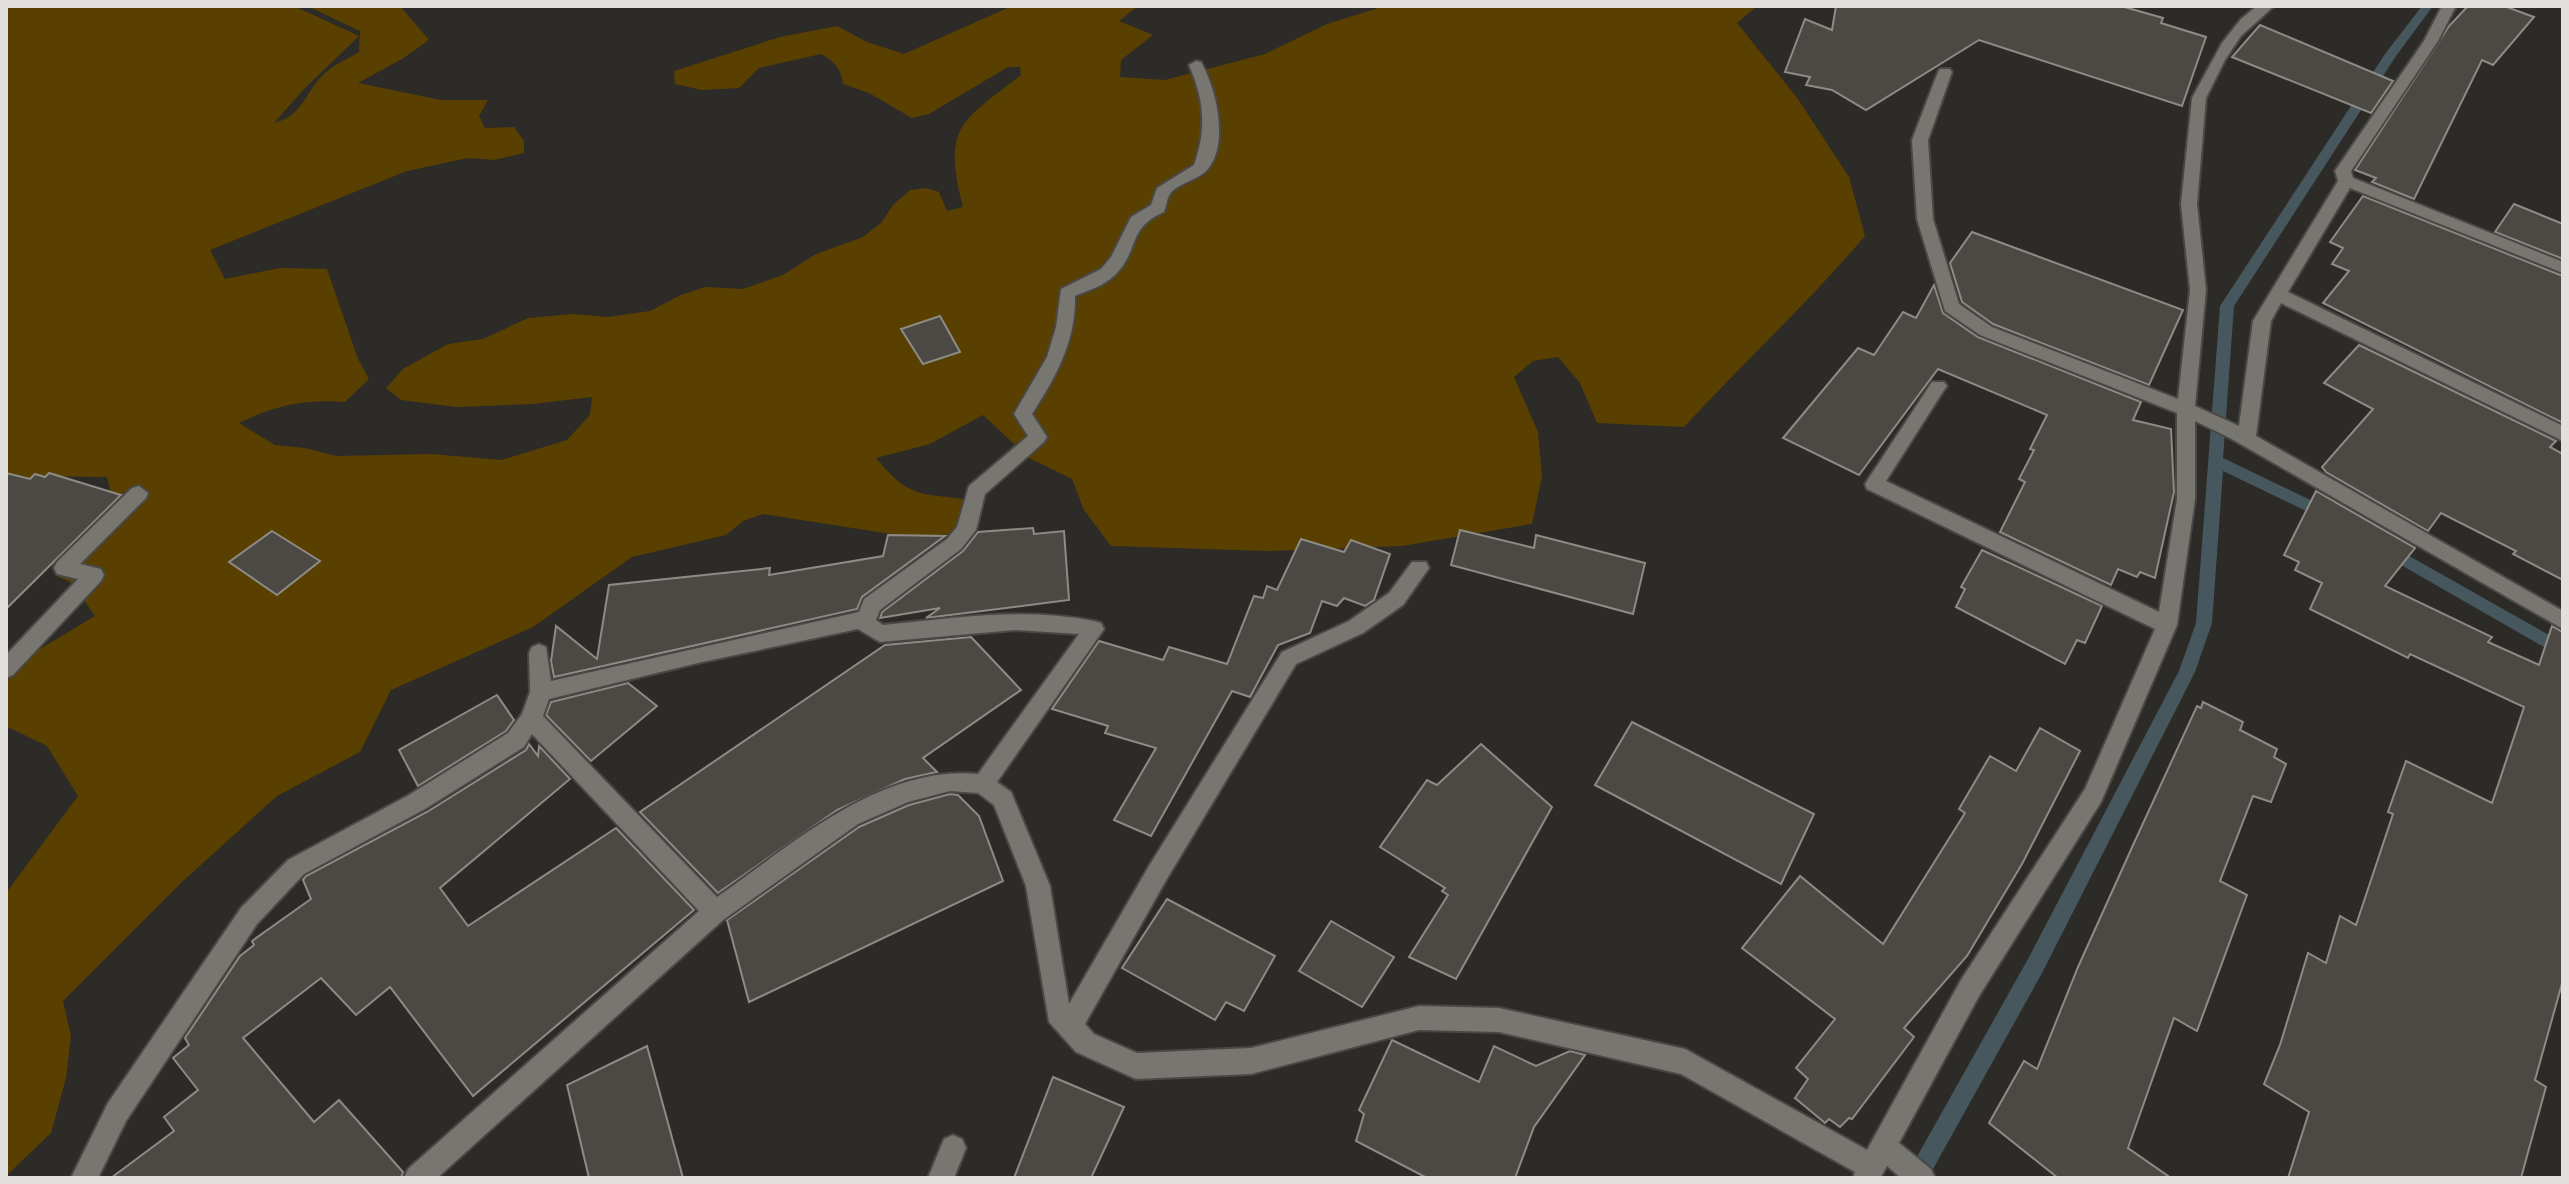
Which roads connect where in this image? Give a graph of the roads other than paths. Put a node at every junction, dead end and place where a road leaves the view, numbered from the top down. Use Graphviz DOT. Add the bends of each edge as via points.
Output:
graph roads {
  1 [pos="2267,6"];
  2 [pos="2449,6"];
  3 [pos="1196,65"];
  4 [pos="1945,72"];
  5 [pos="2346,181"];
  6 [pos="2563,268"];
  7 [pos="2278,294"];
  8 [pos="1938,386"];
  9 [pos="2192,412"];
  10 [pos="2563,434"];
  11 [pos="2241,436"];
  12 [pos="139,493"];
  13 [pos="1419,568"];
  14 [pos="867,618"];
  15 [pos="2563,621"];
  16 [pos="2167,625"];
  17 [pos="539,653"];
  18 [pos="6,669"];
  19 [pos="541,692"];
  20 [pos="531,718"];
  21 [pos="983,784"];
  22 [pos="715,912"];
  23 [pos="1070,1026"];
  24 [pos="953,1148"];
  25 [pos="1881,1163"];
  26 [pos="84,1178"];
  27 [pos="417,1178"];
  28 [pos="941,1178"];
  29 [pos="1922,1178"];
  1 -- 9 [label="street" via="2246,19 2199,98 2189,204 2198,290"];
  2 -- 5 [label="street" via="2343,171"];
  3 -- 14 [label="street" via="1211,99 1211,128 1201,167 1163,191 1158,208 1128,227 1124,249 1111,270 1067,293 1068,316 1050,373 1023,414 1038,437 976,491 966,530 954,544 871,605"];
  4 -- 9 [label="street" via="1920,140 1925,219 1951,307 1986,331"];
  5 -- 6 [label="street"];
  5 -- 7 [label="street"];
  7 -- 10 [label="street"];
  7 -- 11 [label="street" via="2262,321"];
  8 -- 16 [label="street" via="1874,484"];
  9 -- 11 [label="street"];
  9 -- 16 [label="street" via="2186,499"];
  11 -- 15 [label="street"];
  12 -- 18 [label="street" via="64,568 94,575"];
  13 -- 23 [label="street" via="1396,599 1356,627 1289,658"];
  14 -- 19 [label="street"];
  14 -- 21 [label="street" via="865,623 880,634 980,624 1069,623 1094,629"];
  16 -- 25 [label="street" via="2093,795 1970,988"];
  17 -- 19 [label="street"];
  19 -- 20 [label="street"];
  20 -- 22 [label="street"];
  20 -- 26 [label="street" via="516,740 417,802 296,867 249,916 117,1112"];
  21 -- 22 [label="street" via="950,781 850,817"];
  21 -- 23 [label="street" via="1003,799 1038,886 1058,1013"];
  22 -- 27 [label="street"];
  23 -- 25 [label="street" via="1085,1043 1136,1066 1251,1061 1419,1018 1499,1020 1685,1062"];
  24 -- 28 [label="street"];
  25 -- 29 [label="street"];
}
